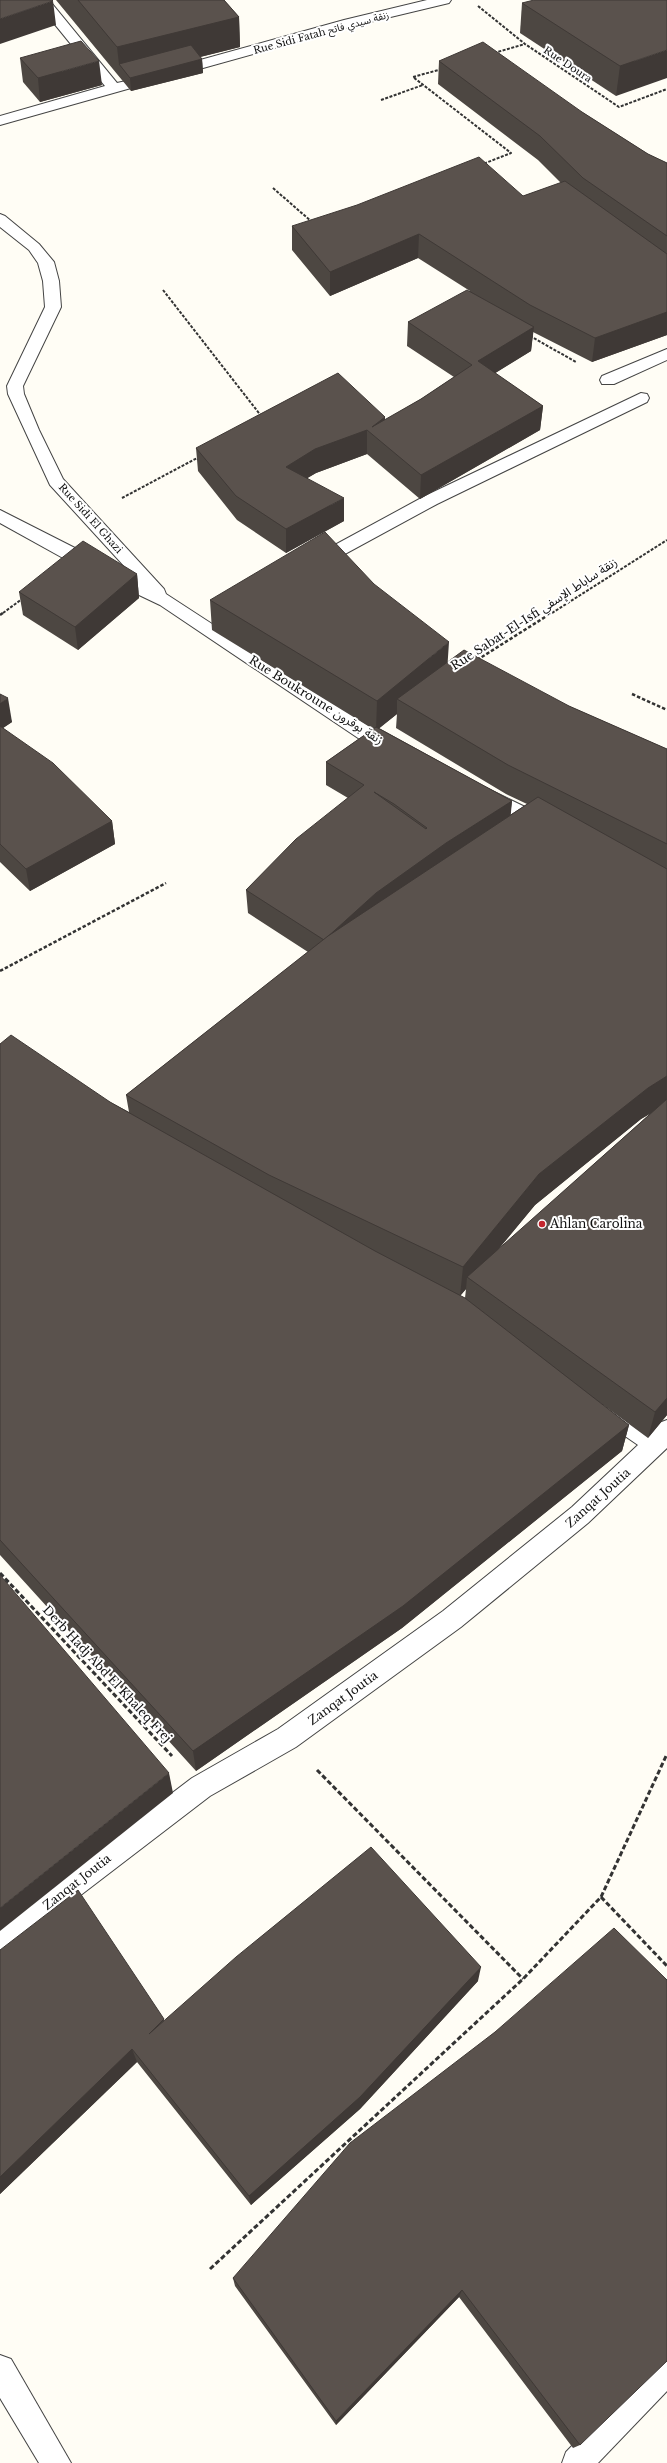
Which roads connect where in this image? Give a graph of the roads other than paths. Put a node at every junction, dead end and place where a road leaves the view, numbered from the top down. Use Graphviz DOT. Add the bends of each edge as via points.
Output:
graph roads {
  1 [pos="42,0"];
  2 [pos="444,0"];
  3 [pos="198,65"];
  4 [pos="0,121"];
  5 [pos="0,219"];
  6 [pos="667,354"];
  7 [pos="0,516"];
  8 [pos="298,573"];
  9 [pos="166,601"];
  10 [pos="407,754"];
  11 [pos="470,787"];
  12 [pos="526,816"];
  13 [pos="507,830"];
  14 [pos="562,833"];
  15 [pos="590,1400"];
  16 [pos="662,1437"];
  17 [pos="0,1941"];
  18 [pos="0,2370"];
  19 [pos="667,2370"];
  20 [pos="56,2463"];
  21 [pos="577,2463"];
  1 -- 4 [label="street" via="120,86"];
  2 -- 3 [label="street, Rue Sidi Fatah زنقة سيدي فاتح" via="349,23"];
  5 -- 9 [label="street, Rue Sidi El Ghazi" via="34,248 46,262 51,281 53,307 18,376 16,394 56,481"];
  6 -- 8 [label="street" via="608,380 642,398 431,500"];
  7 -- 9 [label="street" via="78,559"];
  9 -- 10 [label="street, Rue Boukroune زنقة بوقرون" via="210,624 377,741"];
  11 -- 12 [label="street"];
  12 -- 13 [label="street"];
  12 -- 14 [label="street"];
  15 -- 16 [label="street"];
  16 -- 17 [label="street, Zanqat Joutia" via="580,1515 452,1619 287,1738 201,1787"];
  18 -- 20 [label="street"];
  19 -- 21 [label="street"];
}
